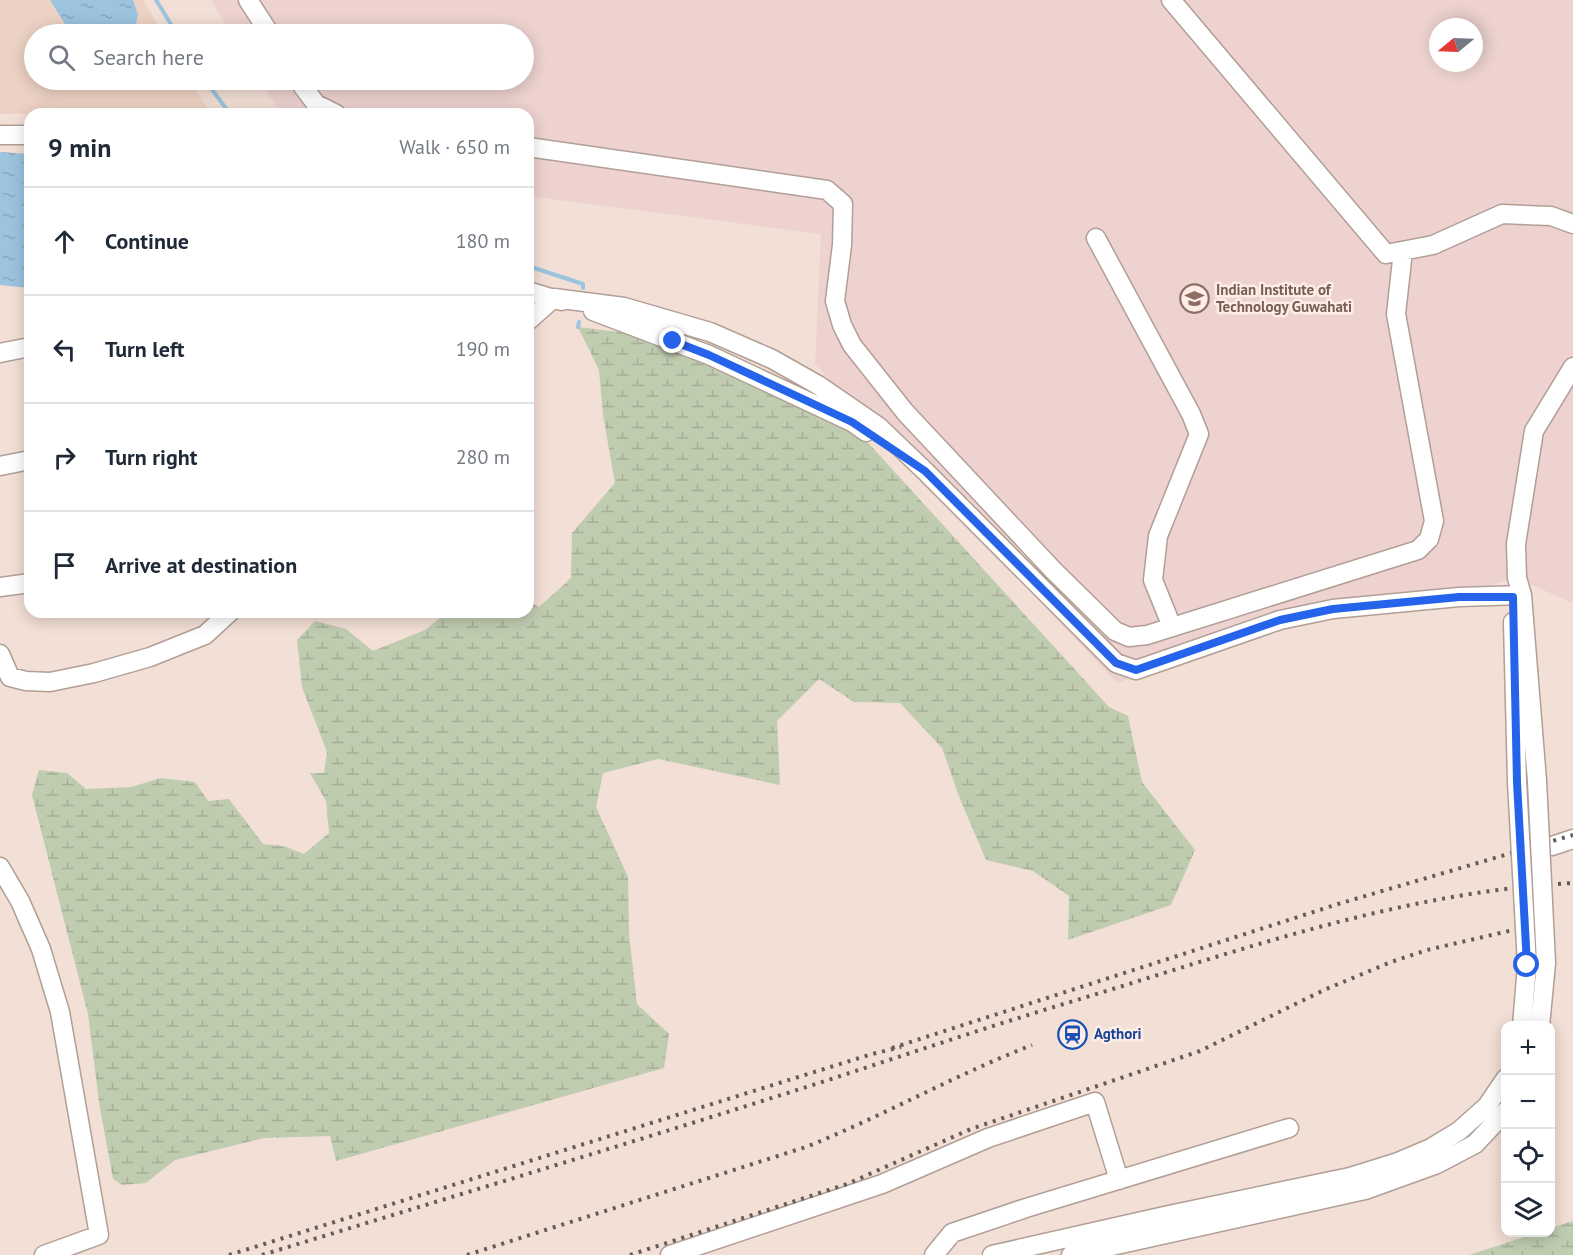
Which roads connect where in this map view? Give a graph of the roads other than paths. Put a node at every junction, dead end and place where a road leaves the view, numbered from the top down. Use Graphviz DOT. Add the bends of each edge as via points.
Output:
graph roads {
  1 [pos="248,0"];
  2 [pos="1171,0"];
  3 [pos="264,24"];
  4 [pos="306,90"];
  5 [pos="324,108"];
  6 [pos="0,135"];
  7 [pos="24,135"];
  8 [pos="534,148"];
  9 [pos="1573,224"];
  10 [pos="1096,238"];
  11 [pos="1403,251"];
  12 [pos="534,293"];
  13 [pos="554,298"];
  14 [pos="534,316"];
  15 [pos="24,348"];
  16 [pos="0,353"];
  17 [pos="1573,367"];
  18 [pos="24,461"];
  19 [pos="0,466"];
  20 [pos="24,584"];
  21 [pos="0,587"];
  22 [pos="1517,590"];
  23 [pos="223,618"];
  24 [pos="1172,627"];
  25 [pos="0,654"];
  26 [pos="1573,839"];
  27 [pos="1552,846"];
  28 [pos="0,867"];
  29 [pos="1522,1021"];
  30 [pos="1540,1021"];
  31 [pos="1501,1085"];
  32 [pos="1501,1116"];
  33 [pos="1289,1128"];
  34 [pos="1119,1180"];
  35 [pos="1171,1223"];
  36 [pos="44,1255"];
  37 [pos="670,1255"];
  38 [pos="934,1255"];
  39 [pos="992,1255"];
  40 [pos="1071,1255"];
  1 -- 3 [label="street"];
  2 -- 11 [label="street" via="1386,254"];
  4 -- 5 [label="street"];
  6 -- 7 [label="street"];
  8 -- 24 [label="street" via="827,190 843,204 835,301 852,345 905,412 1115,631 1129,637 1147,636"];
  9 -- 11 [label="street" via="1551,216 1502,214 1433,245"];
  10 -- 24 [label="street" via="1199,434 1158,536 1153,580"];
  11 -- 24 [label="street" via="1396,314 1434,521 1429,538 1418,550"];
  12 -- 13 [label="street"];
  13 -- 14 [label="street"];
  13 -- 22 [label="street" via="624,307 710,332 772,359 818,385 879,427 1116,663 1136,670 1280,620 1333,609"];
  15 -- 16 [label="street"];
  17 -- 22 [label="street" via="1534,431 1516,544"];
  18 -- 19 [label="street"];
  20 -- 21 [label="street"];
  22 -- 29 [label="street, bridge" via="1517,782 1527,965"];
  22 -- 30 [label="street, bridge" via="1537,781 1546,963"];
  23 -- 25 [label="street" via="205,635 150,657 50,682 10,677"];
  26 -- 27 [label="street"];
  28 -- 36 [label="street" via="41,949 60,1012 99,1235"];
  31 -- 35 [label="street" via="1487,1106 1459,1131 1420,1153 1350,1177"];
  32 -- 35 [label="street" via="1475,1144 1437,1164 1365,1190"];
  33 -- 34 [label="street"];
  34 -- 37 [label="street" via="1095,1102 988,1138 882,1184"];
  34 -- 38 [label="street" via="951,1233"];
  35 -- 39 [label="street"];
  35 -- 40 [label="street"];
}
